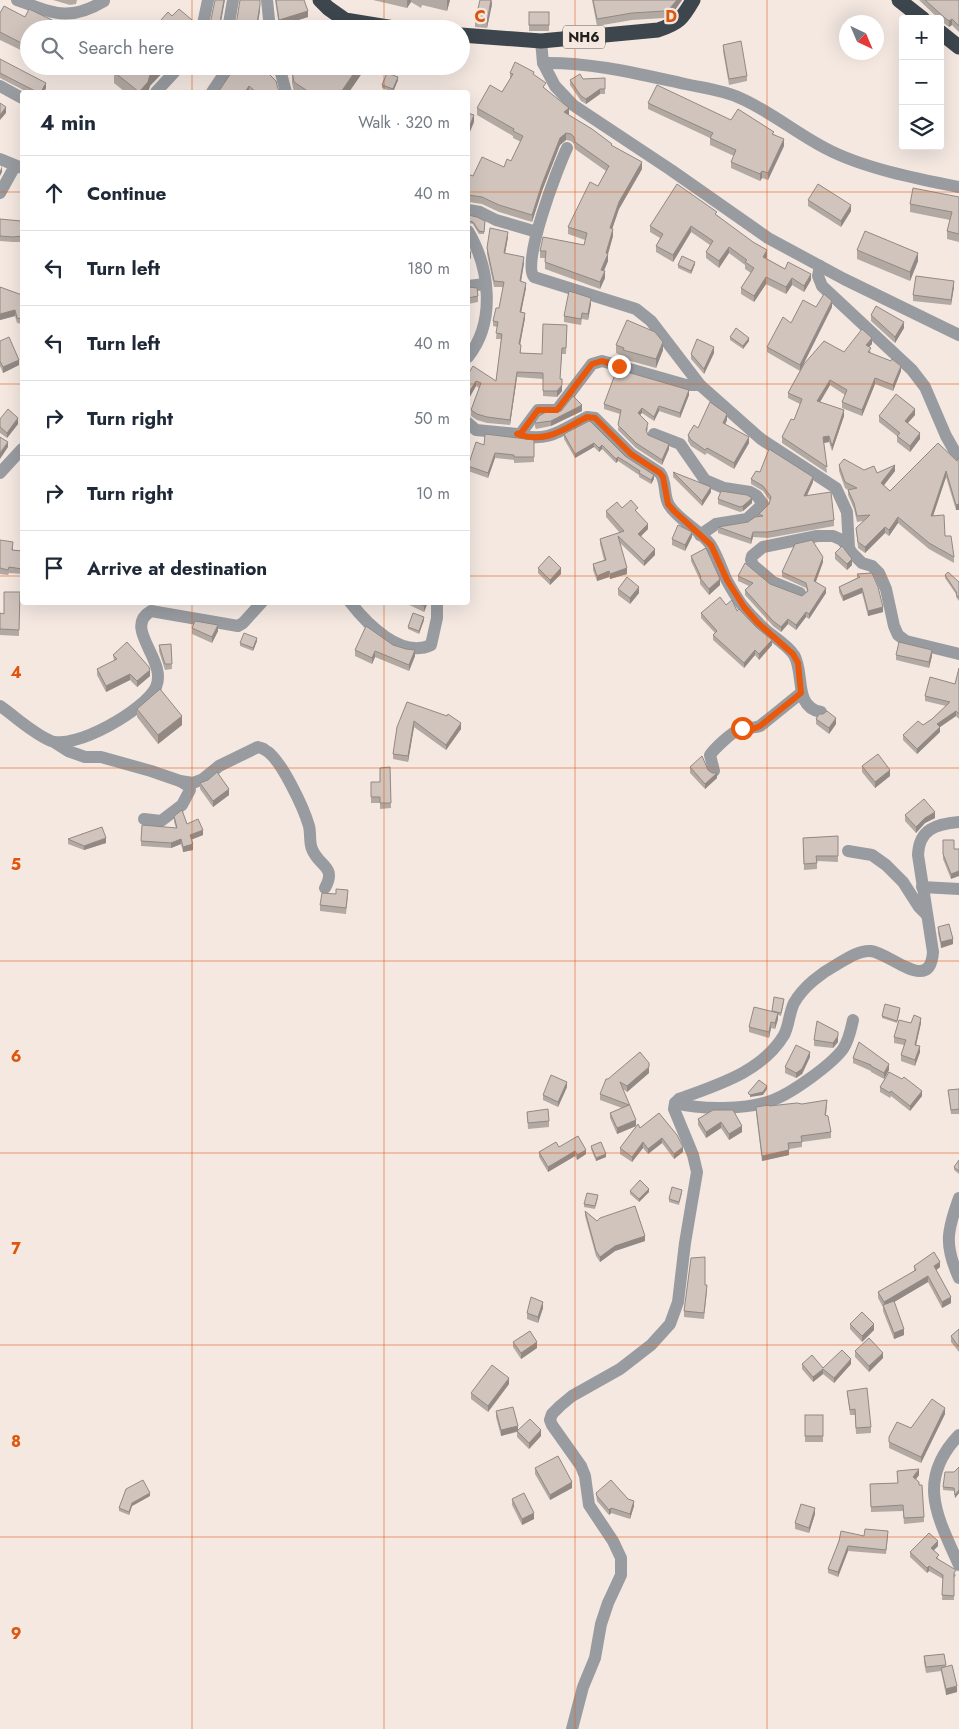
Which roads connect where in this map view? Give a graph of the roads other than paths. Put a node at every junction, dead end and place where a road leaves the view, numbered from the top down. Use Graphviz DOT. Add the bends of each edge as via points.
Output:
graph roads {
  1 [pos="17,0"];
  2 [pos="208,0"];
  3 [pos="233,0"];
  4 [pos="267,0"];
  5 [pos="320,0"];
  6 [pos="693,0"];
  7 [pos="899,0"];
  8 [pos="104,1"];
  9 [pos="918,15"];
  10 [pos="204,20"];
  11 [pos="230,20"];
  12 [pos="269,20"];
  13 [pos="344,20"];
  14 [pos="944,35"];
  15 [pos="470,36"];
  16 [pos="541,41"];
  17 [pos="959,47"];
  18 [pos="544,63"];
  19 [pos="172,75"];
  20 [pos="223,75"];
  21 [pos="282,75"];
  22 [pos="0,86"];
  23 [pos="158,90"];
  24 [pos="213,90"];
  25 [pos="287,90"];
  26 [pos="20,97"];
  27 [pos="566,148"];
  28 [pos="0,159"];
  29 [pos="19,167"];
  30 [pos="959,187"];
  31 [pos="0,193"];
  32 [pos="470,210"];
  33 [pos="537,232"];
  34 [pos="470,235"];
  35 [pos="820,266"];
  36 [pos="485,284"];
  37 [pos="470,286"];
  38 [pos="959,335"];
  39 [pos="470,350"];
  40 [pos="700,385"];
  41 [pos="470,425"];
  42 [pos="517,434"];
  43 [pos="654,434"];
  44 [pos="20,452"];
  45 [pos="959,454"];
  46 [pos="0,473"];
  47 [pos="700,535"];
  48 [pos="850,548"];
  49 [pos="800,593"];
  50 [pos="259,605"];
  51 [pos="352,605"];
  52 [pos="437,605"];
  53 [pos="959,654"];
  54 [pos="801,693"];
  55 [pos="0,706"];
  56 [pos="822,712"];
  57 [pos="52,741"];
  58 [pos="714,770"];
  59 [pos="180,781"];
  60 [pos="144,819"];
  61 [pos="959,822"];
  62 [pos="848,851"];
  63 [pos="922,887"];
  64 [pos="325,888"];
  65 [pos="959,889"];
  66 [pos="926,914"];
  67 [pos="853,1020"];
  68 [pos="675,1103"];
  69 [pos="959,1198"];
  70 [pos="959,1278"];
  71 [pos="959,1435"];
  72 [pos="956,1552"];
  73 [pos="959,1565"];
  74 [pos="572,1729"];
  1 -- 8 [label="street" via="63,15 88,11"];
  2 -- 10 [label="street"];
  3 -- 11 [label="street"];
  4 -- 12 [label="street"];
  5 -- 13 [label="highway"];
  6 -- 16 [label="highway, NH6" via="675,24 658,30"];
  7 -- 9 [label="highway"];
  14 -- 17 [label="highway"];
  15 -- 16 [label="highway, NH6"];
  16 -- 18 [label="street"];
  18 -- 30 [label="street" via="626,71 730,94 824,148 852,160"];
  18 -- 35 [label="street" via="555,86 573,105 768,238"];
  19 -- 23 [label="street"];
  20 -- 24 [label="street"];
  21 -- 25 [label="street"];
  22 -- 26 [label="street"];
  27 -- 33 [label="street"];
  28 -- 29 [label="street"];
  29 -- 31 [label="street"];
  32 -- 33 [label="street"];
  33 -- 40 [label="street" via="530,265 534,277 636,309 651,322"];
  34 -- 36 [label="street"];
  35 -- 38 [label="street"];
  35 -- 45 [label="street" via="818,276 822,286 912,370 925,387 946,436"];
  36 -- 37 [label="street"];
  36 -- 39 [label="street" via="484,323"];
  40 -- 42 [label="street" via="686,385 597,361 557,410 538,410"];
  40 -- 48 [label="street" via="761,439 836,488 847,512"];
  41 -- 42 [label="street" via="476,430"];
  42 -- 47 [label="street" via="537,439 587,417 595,418 631,454 660,473 668,504"];
  43 -- 47 [label="street" via="680,444 705,480 724,488 750,492 763,504 747,519 716,524"];
  44 -- 46 [label="street"];
  47 -- 54 [label="street" via="711,545 744,607 793,654 798,663"];
  48 -- 49 [label="street" via="832,536 817,536 763,547 752,556 752,565 773,582"];
  48 -- 53 [label="street" via="862,563 879,573 898,635 906,641"];
  50 -- 57 [label="street" via="238,626 152,611 144,615 140,623 141,632 156,666 156,687 139,705 107,728 76,740"];
  51 -- 52 [label="street" via="396,643 422,649 431,644"];
  54 -- 56 [label="street" via="808,704"];
  54 -- 58 [label="street" via="760,726 740,729 717,747 710,755"];
  55 -- 57 [label="street"];
  57 -- 59 [label="street" via="85,757 101,757"];
  59 -- 60 [label="street" via="190,790 182,805 161,821"];
  59 -- 64 [label="street" via="192,784 258,747 266,750 288,777 310,828 310,847 329,871"];
  61 -- 63 [label="street" via="932,828 921,838 918,855"];
  62 -- 66 [label="street" via="872,855 886,865"];
  63 -- 65 [label="street"];
  63 -- 66 [label="street"];
  66 -- 68 [label="street" via="933,952 928,969 915,972 870,951 851,956 809,985 794,1002 784,1034 751,1068"];
  67 -- 68 [label="street" via="844,1048 779,1098 728,1108"];
  68 -- 74 [label="street" via="674,1109 697,1172 678,1302 670,1324 651,1345 620,1369 572,1396 552,1414 550,1420 581,1466 589,1505 614,1541 620,1558 621,1575 601,1624 595,1658"];
  69 -- 70 [label="street" via="950,1224 949,1246"];
  71 -- 72 [label="street" via="934,1472 938,1516"];
  72 -- 73 [label="street"];
}
